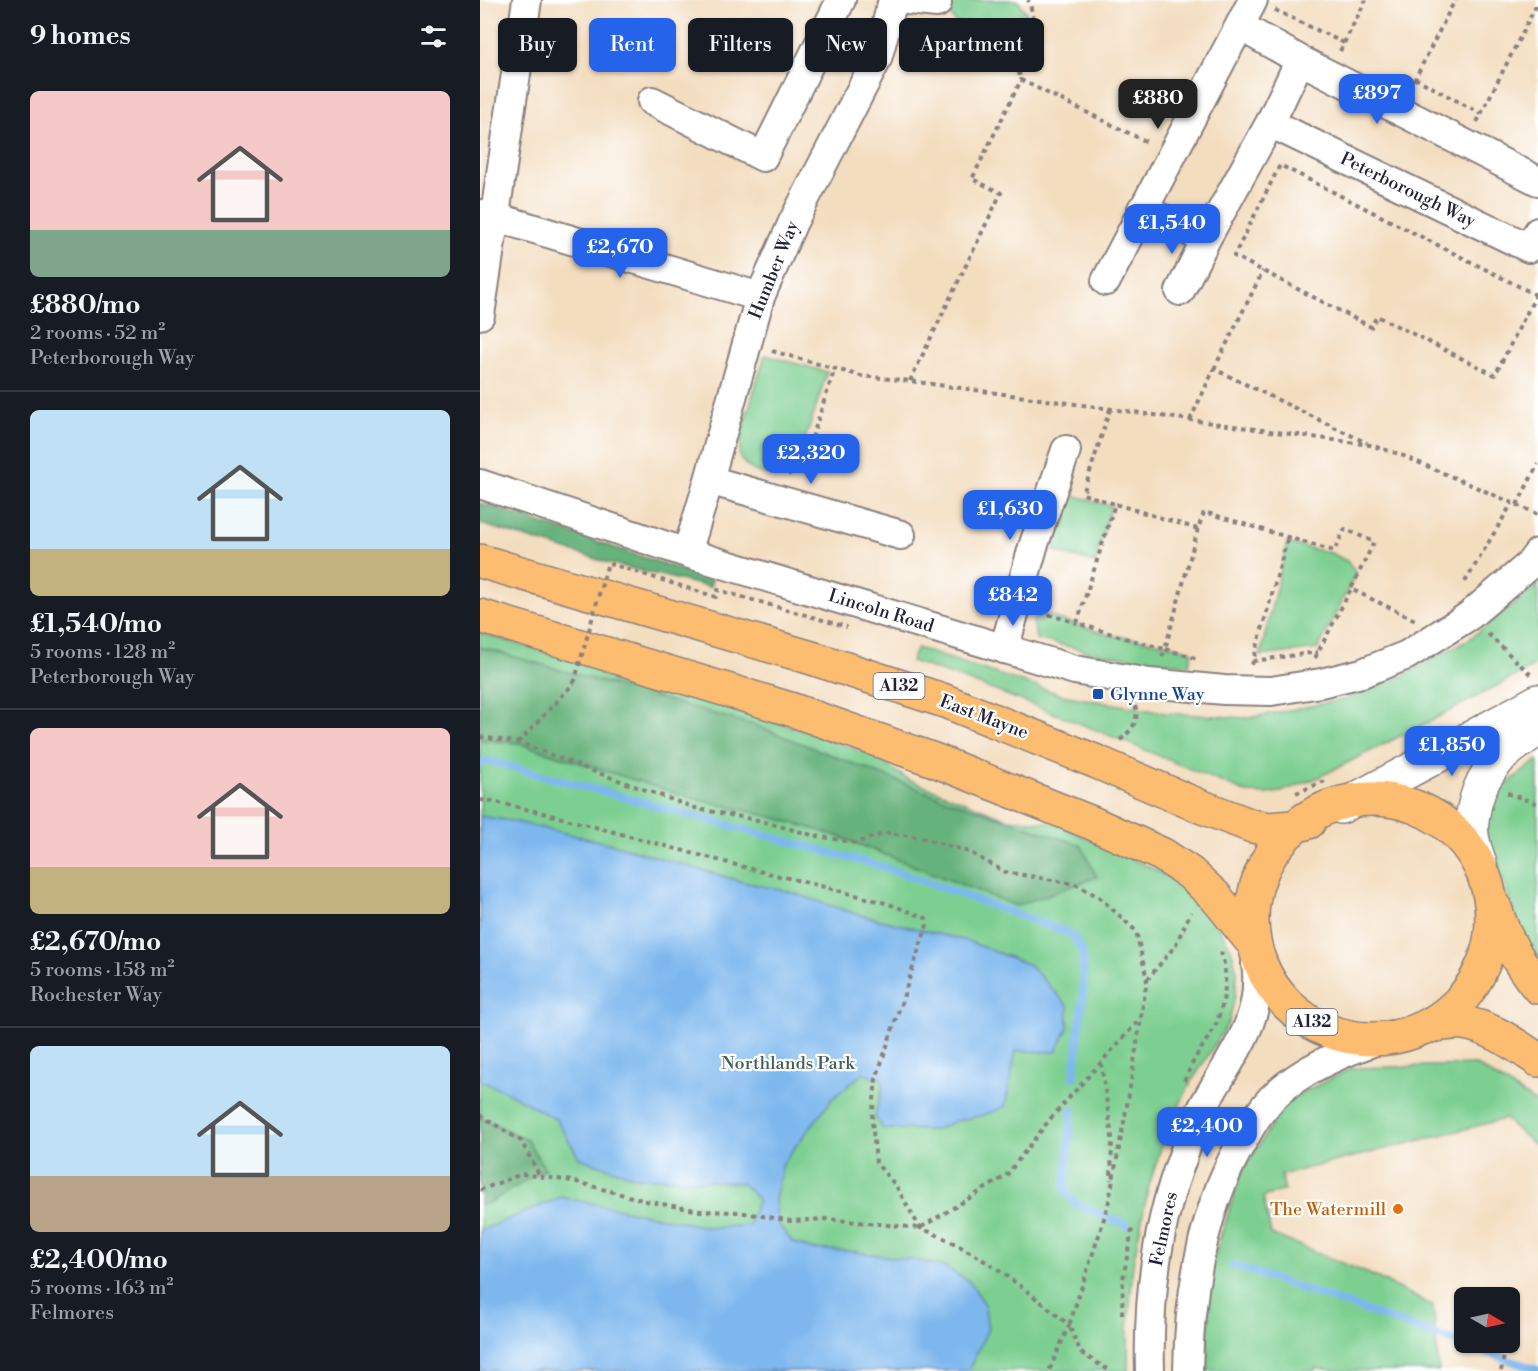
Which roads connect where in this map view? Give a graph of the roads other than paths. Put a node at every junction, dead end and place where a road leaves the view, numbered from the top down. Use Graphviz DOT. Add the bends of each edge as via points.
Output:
graph roads {
  1 [pos="527,0"];
  2 [pos="841,0"];
  3 [pos="892,0"];
  4 [pos="908,0"];
  5 [pos="1262,4"];
  6 [pos="939,13"];
  7 [pos="1240,26"];
  8 [pos="1300,60"];
  9 [pos="652,100"];
  10 [pos="1270,123"];
  11 [pos="1538,181"];
  12 [pos="1142,209"];
  13 [pos="487,216"];
  14 [pos="1538,232"];
  15 [pos="1206,239"];
  16 [pos="1106,281"];
  17 [pos="1180,291"];
  18 [pos="760,297"];
  19 [pos="480,315"];
  20 [pos="1066,450"];
  21 [pos="709,480"];
  22 [pos="480,484"];
  23 [pos="901,535"];
  24 [pos="687,553"];
  25 [pos="1538,553"];
  26 [pos="480,561"];
  27 [pos="480,616"];
  28 [pos="1004,649"];
  29 [pos="1536,689"];
  30 [pos="1538,729"];
  31 [pos="1336,792"];
  32 [pos="1300,808"];
  33 [pos="1484,876"];
  34 [pos="1242,950"];
  35 [pos="1538,987"];
  36 [pos="1426,1027"];
  37 [pos="1392,1035"];
  38 [pos="1538,1060"];
  39 [pos="1150,1371"];
  40 [pos="1188,1371"];
  1 -- 13 [label="street"];
  2 -- 9 [label="street" via="763,157"];
  3 -- 18 [label="street, Humber Way" via="877,59 793,222"];
  4 -- 6 [label="street"];
  5 -- 7 [label="street"];
  7 -- 8 [label="street"];
  7 -- 12 [label="street"];
  8 -- 10 [label="street"];
  8 -- 11 [label="street"];
  10 -- 14 [label="street, Peterborough Way" via="1529,248"];
  10 -- 15 [label="street"];
  12 -- 15 [label="street"];
  12 -- 16 [label="street"];
  13 -- 18 [label="street"];
  13 -- 19 [label="street"];
  15 -- 17 [label="street"];
  18 -- 21 [label="street, Humber Way"];
  20 -- 28 [label="street"];
  21 -- 23 [label="street"];
  21 -- 24 [label="street, Humber Way"];
  22 -- 24 [label="street, Lincoln Road"];
  24 -- 28 [label="street, Lincoln Road"];
  25 -- 28 [label="street, Lincoln Road" via="1469,616 1407,655 1362,673 1321,683 1271,691 1149,683 1075,670"];
  26 -- 32 [label="main road, East Mayne / A132" via="945,701 1252,826 1292,827"];
  27 -- 34 [label="main road, A132" via="790,709 934,760 1092,823 1163,855 1190,873 1215,896"];
  29 -- 31 [label="street" via="1456,746"];
  30 -- 33 [label="street" via="1501,756 1483,780 1475,804 1471,839"];
  31 -- 32 [label="main road, A132" via="1325,813"];
  31 -- 33 [label="main road, A132" via="1355,803 1383,800 1426,809 1462,839"];
  32 -- 34 [label="main road, A132" via="1267,858 1251,895"];
  33 -- 35 [label="main road, A132" via="1505,936"];
  33 -- 36 [label="main road, A132" via="1493,910 1485,961 1463,999"];
  34 -- 37 [label="main road, A132" via="1279,998 1301,1017 1325,1028 1360,1036"];
  34 -- 39 [label="street, Felmores" via="1258,988 1253,1016 1200,1113 1173,1185 1153,1281"];
  36 -- 37 [label="main road, A132"];
  36 -- 38 [label="main road, A132" via="1462,1023 1476,1027 1507,1040"];
  37 -- 40 [label="street" via="1351,1049 1288,1085 1272,1098 1250,1128 1226,1172 1199,1255"];
}
